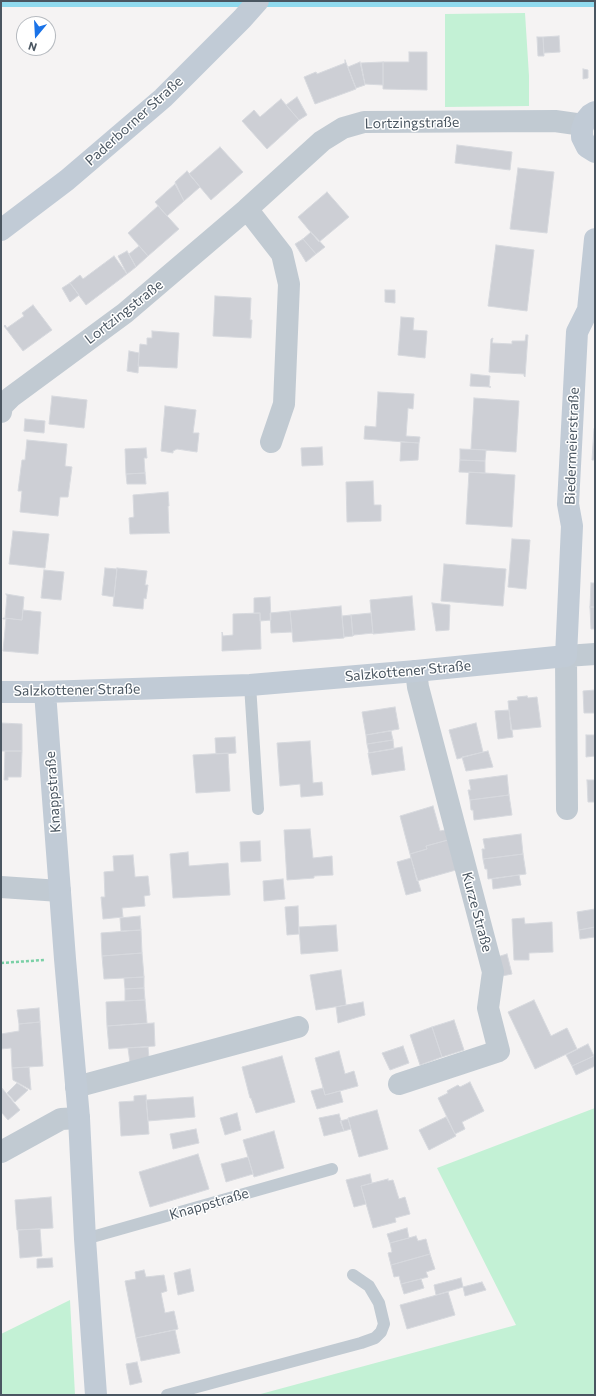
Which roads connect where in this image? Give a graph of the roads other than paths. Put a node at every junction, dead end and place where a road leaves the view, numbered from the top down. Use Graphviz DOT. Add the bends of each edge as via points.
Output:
graph roads {
  1 [pos="258,1"];
  2 [pos="589,118"];
  3 [pos="595,152"];
  4 [pos="247,209"];
  5 [pos="1,230"];
  6 [pos="595,239"];
  7 [pos="1,412"];
  8 [pos="271,442"];
  9 [pos="595,654"];
  10 [pos="566,656"];
  11 [pos="416,671"];
  12 [pos="250,685"];
  13 [pos="1,692"];
  14 [pos="45,692"];
  15 [pos="258,809"];
  16 [pos="567,809"];
  17 [pos="1,887"];
  18 [pos="60,891"];
  19 [pos="298,1026"];
  20 [pos="399,1084"];
  21 [pos="76,1087"];
  22 [pos="79,1118"];
  23 [pos="1,1152"];
  24 [pos="332,1169"];
  25 [pos="85,1239"];
  26 [pos="353,1274"];
  27 [pos="96,1395"];
  28 [pos="167,1395"];
  1 -- 5 [label="street, Paderborner Straße" via="163,98 67,180"];
  2 -- 3 [label="street" via="582,137 587,147"];
  2 -- 4 [label="street, Lortzingstraße" via="555,121 364,122 343,128 322,141"];
  4 -- 7 [label="street, Lortzingstraße" via="125,313 11,397 2,406"];
  4 -- 8 [label="street" via="282,254 289,284 284,404"];
  6 -- 10 [label="street, Biedermeierstraße" via="588,310 577,332 568,504 572,526"];
  9 -- 10 [label="street, Salzkottener Straße"];
  10 -- 11 [label="street, Salzkottener Straße"];
  10 -- 16 [label="street"];
  11 -- 12 [label="street, Salzkottener Straße"];
  11 -- 20 [label="street, Kurze Straße" via="418,687 493,972 488,1008 498,1051"];
  12 -- 14 [label="street, Salzkottener Straße"];
  12 -- 15 [label="lane"];
  13 -- 14 [label="street, Salzkottener Straße"];
  14 -- 18 [label="street, Knappstraße"];
  17 -- 18 [label="street"];
  18 -- 21 [label="street, Knappstraße"];
  19 -- 21 [label="street"];
  21 -- 22 [label="street, Knappstraße"];
  22 -- 23 [label="street" via="61,1119"];
  22 -- 25 [label="street, Knappstraße"];
  24 -- 25 [label="lane, Knappstraße"];
  25 -- 27 [label="street, Knappstraße"];
  26 -- 28 [label="lane" via="370,1286 379,1304 384,1324 375,1338"];
}
